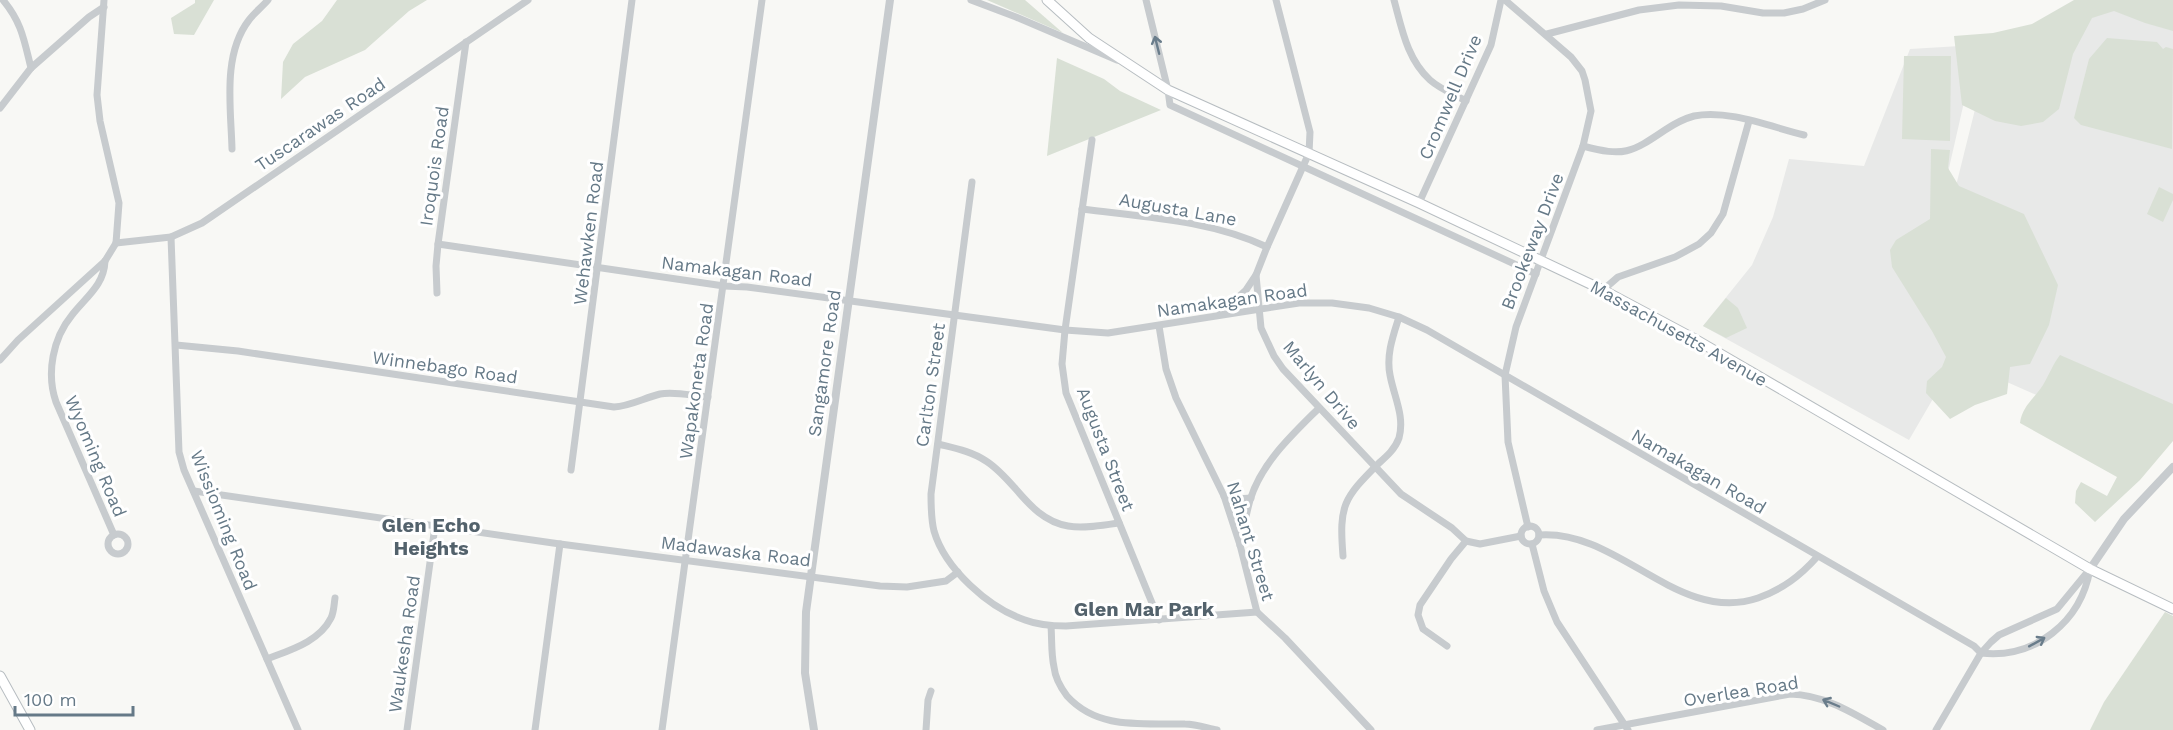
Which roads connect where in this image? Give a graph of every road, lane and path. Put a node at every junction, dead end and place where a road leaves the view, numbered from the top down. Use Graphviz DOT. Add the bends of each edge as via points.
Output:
graph roads {
  1 [pos="3,0"];
  2 [pos="268,0"];
  3 [pos="528,0"];
  4 [pos="632,0"];
  5 [pos="762,0"];
  6 [pos="890,0"];
  7 [pos="971,0"];
  8 [pos="1047,0"];
  9 [pos="1146,0"];
  10 [pos="1276,0"];
  11 [pos="1394,0"];
  12 [pos="1503,0"];
  13 [pos="1825,0"];
  14 [pos="104,3"];
  15 [pos="1547,34"];
  16 [pos="466,42"];
  17 [pos="1125,63"];
  18 [pos="31,68"];
  19 [pos="1168,90"];
  20 [pos="1466,101"];
  21 [pos="0,108"];
  22 [pos="1749,121"];
  23 [pos="1804,135"];
  24 [pos="1092,140"];
  25 [pos="1583,146"];
  26 [pos="232,149"];
  27 [pos="1309,153"];
  28 [pos="1302,168"];
  29 [pos="972,182"];
  30 [pos="1419,203"];
  31 [pos="1082,208"];
  32 [pos="171,237"];
  33 [pos="116,243"];
  34 [pos="438,244"];
  35 [pos="1267,247"];
  36 [pos="1542,260"];
  37 [pos="105,261"];
  38 [pos="599,268"];
  39 [pos="1536,274"];
  40 [pos="1256,275"];
  41 [pos="724,286"];
  42 [pos="1603,290"];
  43 [pos="437,293"];
  44 [pos="849,300"];
  45 [pos="1259,309"];
  46 [pos="955,315"];
  47 [pos="1218,316"];
  48 [pos="1399,317"];
  49 [pos="1159,326"];
  50 [pos="1065,330"];
  51 [pos="176,345"];
  52 [pos="0,360"];
  53 [pos="1505,375"];
  54 [pos="708,397"];
  55 [pos="581,401"];
  56 [pos="1319,408"];
  57 [pos="938,444"];
  58 [pos="2173,467"];
  59 [pos="1375,468"];
  60 [pos="571,470"];
  61 [pos="194,491"];
  62 [pos="1224,496"];
  63 [pos="1251,498"];
  64 [pos="1119,523"];
  65 [pos="435,526"];
  66 [pos="1528,527"];
  67 [pos="114,535"];
  68 [pos="1539,535"];
  69 [pos="1521,536"];
  70 [pos="1466,540"];
  71 [pos="560,544"];
  72 [pos="1532,544"];
  73 [pos="1240,545"];
  74 [pos="1343,556"];
  75 [pos="1817,556"];
  76 [pos="686,560"];
  77 [pos="2090,569"];
  78 [pos="958,572"];
  79 [pos="812,576"];
  80 [pos="335,598"];
  81 [pos="2173,609"];
  82 [pos="1257,612"];
  83 [pos="1159,620"];
  84 [pos="1050,626"];
  85 [pos="1447,646"];
  86 [pos="1981,653"];
  87 [pos="267,659"];
  88 [pos="0,676"];
  89 [pos="932,691"];
  90 [pos="1626,728"];
  91 [pos="30,730"];
  92 [pos="298,730"];
  93 [pos="406,730"];
  94 [pos="535,730"];
  95 [pos="662,730"];
  96 [pos="813,730"];
  97 [pos="926,730"];
  98 [pos="1217,730"];
  99 [pos="1371,730"];
  100 [pos="1598,730"];
  101 [pos="1882,730"];
  102 [pos="1936,730"];
  1 -- 18 [label="street" via="23,34"];
  2 -- 26 [label="street" via="249,20 234,54"];
  3 -- 16 [label="street, Tuscarawas Road"];
  4 -- 38 [label="street, Wehawken Road"];
  5 -- 41 [label="street, Wapakoneta Road"];
  6 -- 44 [label="street, Sangamore Road"];
  7 -- 17 [label="street"];
  8 -- 17 [label="main road, Massachusetts Avenue" via="1089,38"];
  19 -- 9 [label="street, one-way"];
  10 -- 27 [label="street" via="1310,132"];
  11 -- 20 [label="street" via="1404,40 1416,64 1431,81"];
  12 -- 15 [label="street, Brookeway Drive"];
  12 -- 20 [label="street, Cromwell Drive" via="1491,45"];
  13 -- 15 [label="street" via="1784,13 1679,5 1639,10"];
  14 -- 18 [label="street"];
  14 -- 33 [label="street" via="97,95 118,203"];
  15 -- 25 [label="street, Brookeway Drive" via="1571,57 1585,80 1591,111"];
  16 -- 32 [label="street, Tuscarawas Road" via="202,223"];
  16 -- 34 [label="street, Iroquois Road"];
  17 -- 19 [label="main road, Massachusetts Avenue"];
  18 -- 21 [label="street"];
  19 -- 27 [label="main road, Massachusetts Avenue"];
  19 -- 28 [label="street, Massachusetts Avenue" via="1170,105"];
  20 -- 30 [label="street, Cromwell Drive"];
  22 -- 23 [label="street"];
  22 -- 25 [label="street" via="1710,114 1677,122 1631,151 1606,152"];
  22 -- 42 [label="street" via="1723,214 1712,233 1675,257 1618,277"];
  24 -- 31 [label="street, Augusta Street"];
  25 -- 36 [label="street, Brookeway Drive"];
  27 -- 28 [label="street, Marlyn Drive"];
  27 -- 30 [label="main road, Massachusetts Avenue"];
  28 -- 35 [label="street, Marlyn Drive"];
  28 -- 39 [label="street, Massachusetts Avenue"];
  29 -- 46 [label="street, Carlton Street"];
  30 -- 36 [label="main road, Massachusetts Avenue"];
  31 -- 35 [label="street, Augusta Lane" via="1216,228"];
  31 -- 50 [label="street, Augusta Street"];
  32 -- 33 [label="street, Tuscarawas Road"];
  32 -- 51 [label="street, Wissioming Road"];
  33 -- 37 [label="street"];
  34 -- 38 [label="street, Namakagan Road"];
  34 -- 43 [label="street, Iroquois Road"];
  35 -- 40 [label="street, Marlyn Drive"];
  36 -- 39 [label="street, Brookeway Drive"];
  36 -- 42 [label="main road, Massachusetts Avenue"];
  37 -- 52 [label="street"];
  37 -- 67 [label="street, Wyoming Road" via="101,281 59,336 52,385"];
  38 -- 41 [label="street, Namakagan Road"];
  38 -- 55 [label="street, Wehawken Road"];
  39 -- 53 [label="street, Brookeway Drive" via="1516,327"];
  40 -- 45 [label="street, Marlyn Drive"];
  40 -- 47 [label="street"];
  41 -- 44 [label="street, Namakagan Road"];
  41 -- 54 [label="street, Wapakoneta Road"];
  42 -- 77 [label="main road, Massachusetts Avenue" via="1693,338"];
  44 -- 46 [label="street, Namakagan Road"];
  44 -- 79 [label="street, Sangamore Road"];
  45 -- 47 [label="street, Namakagan Road"];
  45 -- 48 [label="street, Namakagan Road" via="1332,303"];
  45 -- 56 [label="street, Marlyn Drive" via="1261,328 1274,356"];
  46 -- 50 [label="street, Namakagan Road"];
  46 -- 57 [label="street, Carlton Street"];
  47 -- 49 [label="street, Namakagan Road"];
  48 -- 53 [label="street, Namakagan Road"];
  48 -- 59 [label="street" via="1390,343 1389,362 1401,424 1394,449"];
  49 -- 50 [label="street, Namakagan Road" via="1108,333"];
  49 -- 62 [label="street, Nahant Street" via="1166,369 1176,398"];
  50 -- 64 [label="street, Augusta Street" via="1062,364 1066,393"];
  51 -- 55 [label="street, Winnebago Road"];
  51 -- 61 [label="street, Wissioming Road" via="179,452"];
  53 -- 66 [label="street, Brookeway Drive" via="1508,442"];
  53 -- 75 [label="street, Namakagan Road"];
  54 -- 55 [label="street, Winnebago Road" via="658,394 614,407"];
  54 -- 76 [label="street, Wapakoneta Road"];
  55 -- 60 [label="street, Wehawken Road"];
  56 -- 59 [label="street, Marlyn Drive"];
  56 -- 63 [label="street" via="1275,454"];
  57 -- 64 [label="street" via="986,460 1034,510 1053,521 1076,526"];
  57 -- 78 [label="street, Carlton Street" via="932,518 942,551"];
  58 -- 77 [label="street" via="2124,519"];
  59 -- 70 [label="street, Marlyn Drive" via="1401,494"];
  59 -- 74 [label="street" via="1356,486 1345,505 1341,524"];
  61 -- 65 [label="street, Madawaska Road"];
  61 -- 87 [label="street, Wissioming Road"];
  62 -- 63 [label="street"];
  62 -- 73 [label="street, Nahant Street"];
  63 -- 73 [label="street"];
  64 -- 83 [label="street, Augusta Street"];
  65 -- 71 [label="street, Madawaska Road"];
  65 -- 93 [label="street, Waukesha Road"];
  66 -- 68 [label="street" via="1536,529"];
  66 -- 69 [label="street"];
  68 -- 72 [label="street"];
  68 -- 75 [label="street" via="1587,541 1679,591 1713,602 1748,601 1775,592"];
  69 -- 70 [label="street" via="1480,544"];
  69 -- 72 [label="street"];
  70 -- 85 [label="street" via="1420,605 1418,615 1423,629"];
  71 -- 76 [label="street, Madawaska Road"];
  71 -- 94 [label="street"];
  72 -- 90 [label="street" via="1557,622"];
  73 -- 82 [label="street, Nahant Street"];
  75 -- 86 [label="street, Namakagan Road"];
  76 -- 79 [label="street, Madawaska Road"];
  76 -- 95 [label="street, Wapakoneta Road"];
  77 -- 81 [label="main road, Massachusetts Avenue"];
  77 -- 86 [label="street" via="2057,609 1999,635"];
  86 -- 77 [label="street, one-way" via="2014,653 2058,629 2087,586"];
  78 -- 79 [label="street, Madawaska Road" via="946,581 907,587"];
  78 -- 84 [label="street" via="1000,609"];
  79 -- 96 [label="street, Sangamore Road" via="804,651"];
  80 -- 87 [label="street" via="332,616 320,633 303,645"];
  82 -- 83 [label="street"];
  82 -- 99 [label="street, Nahant Street"];
  83 -- 84 [label="street"];
  84 -- 98 [label="street" via="1054,669 1062,688 1082,712 1116,726 1188,724"];
  86 -- 102 [label="street"];
  87 -- 92 [label="street, Wissioming Road"];
  88 -- 91 [label="main road"];
  89 -- 97 [label="street"];
  90 -- 100 [label="street, Overlea Road"];
  101 -- 90 [label="street, Overlea Road, one-way" via="1846,709 1807,695 1790,694"];
}
